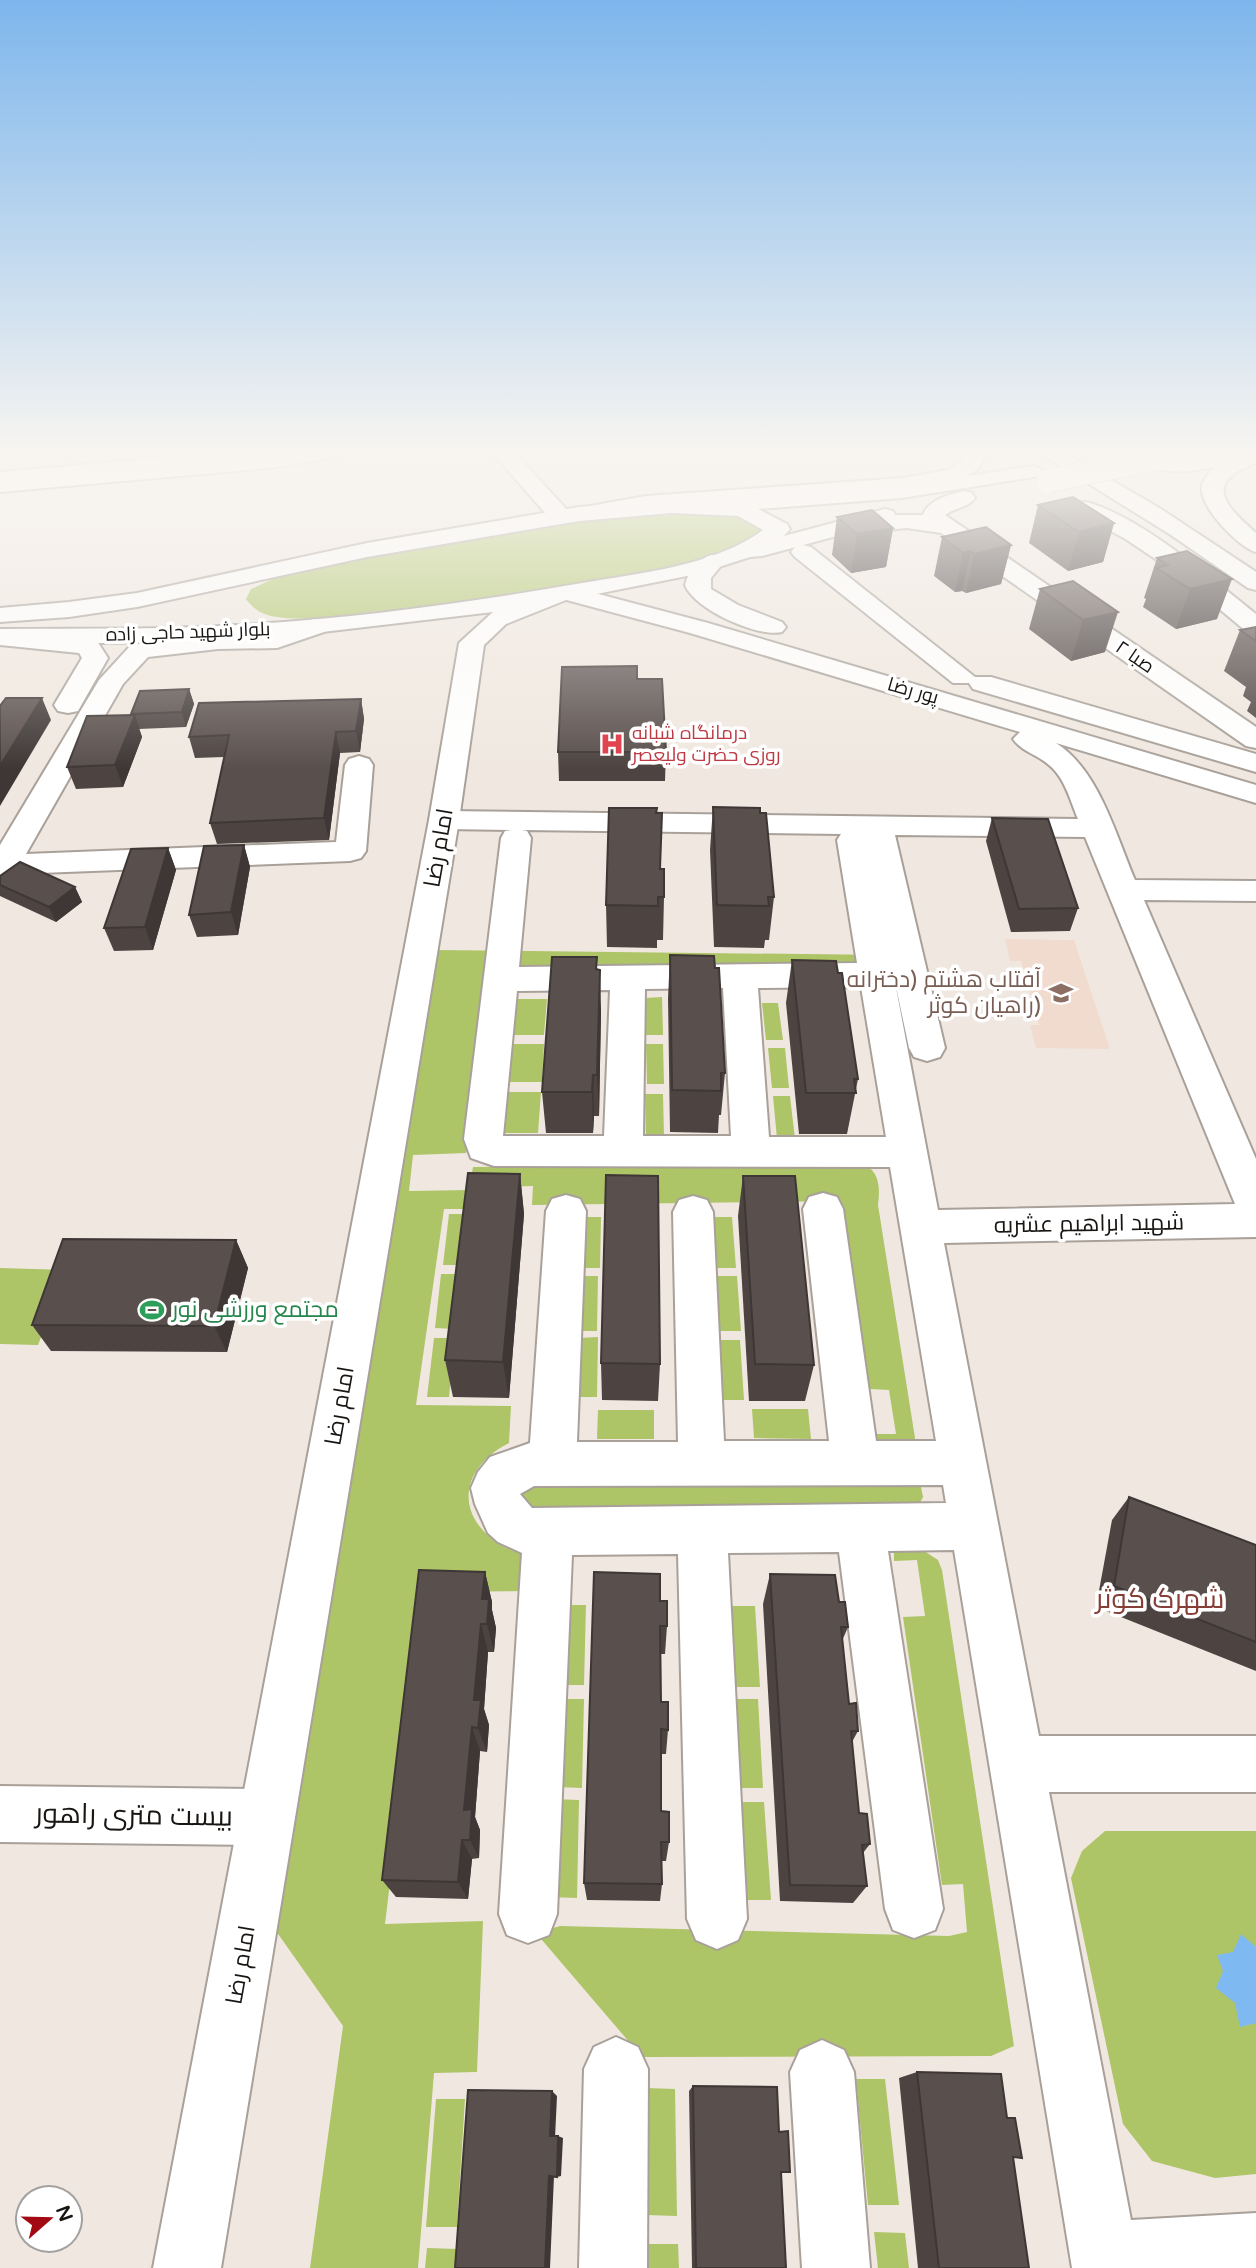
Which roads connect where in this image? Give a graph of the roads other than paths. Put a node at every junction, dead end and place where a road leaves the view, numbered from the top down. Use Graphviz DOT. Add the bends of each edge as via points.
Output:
graph roads {
  1 [pos="335,557"];
  2 [pos="731,557"];
  3 [pos="809,557"];
  4 [pos="989,557"];
  5 [pos="1167,557"];
  6 [pos="1219,557"];
  7 [pos="712,562"];
  8 [pos="1256,583"];
  9 [pos="563,594"];
  10 [pos="707,600"];
  11 [pos="0,615"];
  12 [pos="315,627"];
  13 [pos="1256,627"];
  14 [pos="699,628"];
  15 [pos="0,637"];
  16 [pos="780,641"];
  17 [pos="841,644"];
  18 [pos="892,657"];
  19 [pos="962,677"];
  20 [pos="1027,739"];
  21 [pos="1256,740"];
  22 [pos="1256,751"];
  23 [pos="1224,754"];
  24 [pos="1256,763"];
  25 [pos="359,765"];
  26 [pos="1256,779"];
  27 [pos="1111,794"];
  28 [pos="1256,794"];
  29 [pos="1256,812"];
  30 [pos="444,820"];
  31 [pos="0,822"];
  32 [pos="865,832"];
  33 [pos="516,838"];
  34 [pos="1,867"];
  35 [pos="1123,890"];
  36 [pos="1256,891"];
  37 [pos="878,975"];
  38 [pos="740,977"];
  39 [pos="628,978"];
  40 [pos="500,979"];
  41 [pos="927,1048"];
  42 [pos="623,1151"];
  43 [pos="751,1151"];
  44 [pos="908,1152"];
  45 [pos="1256,1205"];
  46 [pos="823,1209"];
  47 [pos="566,1211"];
  48 [pos="693,1212"];
  49 [pos="1256,1220"];
  50 [pos="922,1227"];
  51 [pos="855,1463"];
  52 [pos="963,1463"];
  53 [pos="552,1464"];
  54 [pos="702,1464"];
  55 [pos="974,1526"];
  56 [pos="860,1528"];
  57 [pos="702,1530"];
  58 [pos="548,1532"];
  59 [pos="1016,1764"];
  60 [pos="1256,1764"];
  61 [pos="0,1814"];
  62 [pos="267,1817"];
  63 [pos="914,1909"];
  64 [pos="528,1914"];
  65 [pos="718,1919"];
  66 [pos="615,2069"];
  67 [pos="822,2072"];
  68 [pos="1256,2247"];
  69 [pos="1105,2262"];
  70 [pos="187,2268"];
  71 [pos="613,2268"];
  72 [pos="836,2268"];
  1 -- 11 [label="main road, بلوار شهید حاجی زاده" via="135,600"];
  2 -- 7 [label="main road"];
  3 -- 19 [label="main road"];
  4 -- 21 [label="main road, صبا ۲"];
  5 -- 13 [label="main road"];
  6 -- 8 [label="main road"];
  7 -- 9 [label="main road"];
  7 -- 10 [label="main road" via="697,583"];
  9 -- 12 [label="main road, بلوار شهید حاجی زاده"];
  9 -- 14 [label="main road, پور رضا"];
  9 -- 30 [label="main road, امام رضا" via="497,619 472,643"];
  10 -- 14 [label="main road" via="684,598 671,608"];
  10 -- 16 [label="main road, پور رضا"];
  12 -- 15 [label="main road, بلوار شهید حاجی زاده" via="202,635"];
  12 -- 34 [label="main road" via="277,640 140,650 112,680"];
  14 -- 16 [label="main road, پور رضا"];
  15 -- 31 [label="main road" via="88,646 95,658"];
  16 -- 17 [label="main road"];
  16 -- 20 [label="main road" via="804,668"];
  16 -- 26 [label="main road, پور رضا" via="827,648"];
  16 -- 28 [label="main road, پور رضا"];
  18 -- 19 [label="main road"];
  19 -- 23 [label="main road"];
  20 -- 27 [label="main road"];
  20 -- 27 [label="main road"];
  22 -- 23 [label="main road"];
  23 -- 24 [label="main road"];
  25 -- 34 [label="main road" via="349,851"];
  27 -- 29 [label="main road"];
  27 -- 32 [label="main road"];
  27 -- 35 [label="main road"];
  30 -- 32 [label="main road"];
  30 -- 62 [label="main road, امام رضا"];
  32 -- 37 [label="main road"];
  32 -- 41 [label="main road"];
  33 -- 40 [label="main road"];
  35 -- 36 [label="main road"];
  35 -- 45 [label="main road"];
  37 -- 38 [label="main road"];
  37 -- 44 [label="main road"];
  38 -- 39 [label="main road"];
  38 -- 43 [label="main road"];
  39 -- 40 [label="main road"];
  39 -- 42 [label="main road"];
  40 -- 42 [label="main road" via="485,1147 494,1151"];
  42 -- 43 [label="main road"];
  43 -- 44 [label="main road"];
  44 -- 50 [label="main road"];
  46 -- 51 [label="main road"];
  47 -- 53 [label="main road"];
  48 -- 54 [label="main road"];
  49 -- 50 [label="main road, شهید ابراهیم عشریه"];
  50 -- 52 [label="main road"];
  51 -- 52 [label="main road"];
  51 -- 54 [label="main road"];
  52 -- 55 [label="main road"];
  53 -- 54 [label="main road"];
  53 -- 58 [label="main road" via="519,1467 506,1473 495,1488 498,1505 515,1527"];
  55 -- 56 [label="main road"];
  55 -- 59 [label="main road"];
  56 -- 57 [label="main road"];
  56 -- 63 [label="main road"];
  57 -- 58 [label="main road"];
  57 -- 65 [label="main road"];
  58 -- 64 [label="main road"];
  59 -- 60 [label="main road"];
  59 -- 69 [label="main road"];
  61 -- 62 [label="main road, بیست متری راهور"];
  62 -- 70 [label="main road, امام رضا"];
  66 -- 71 [label="main road"];
  67 -- 72 [label="main road"];
  68 -- 69 [label="main road"];
}
